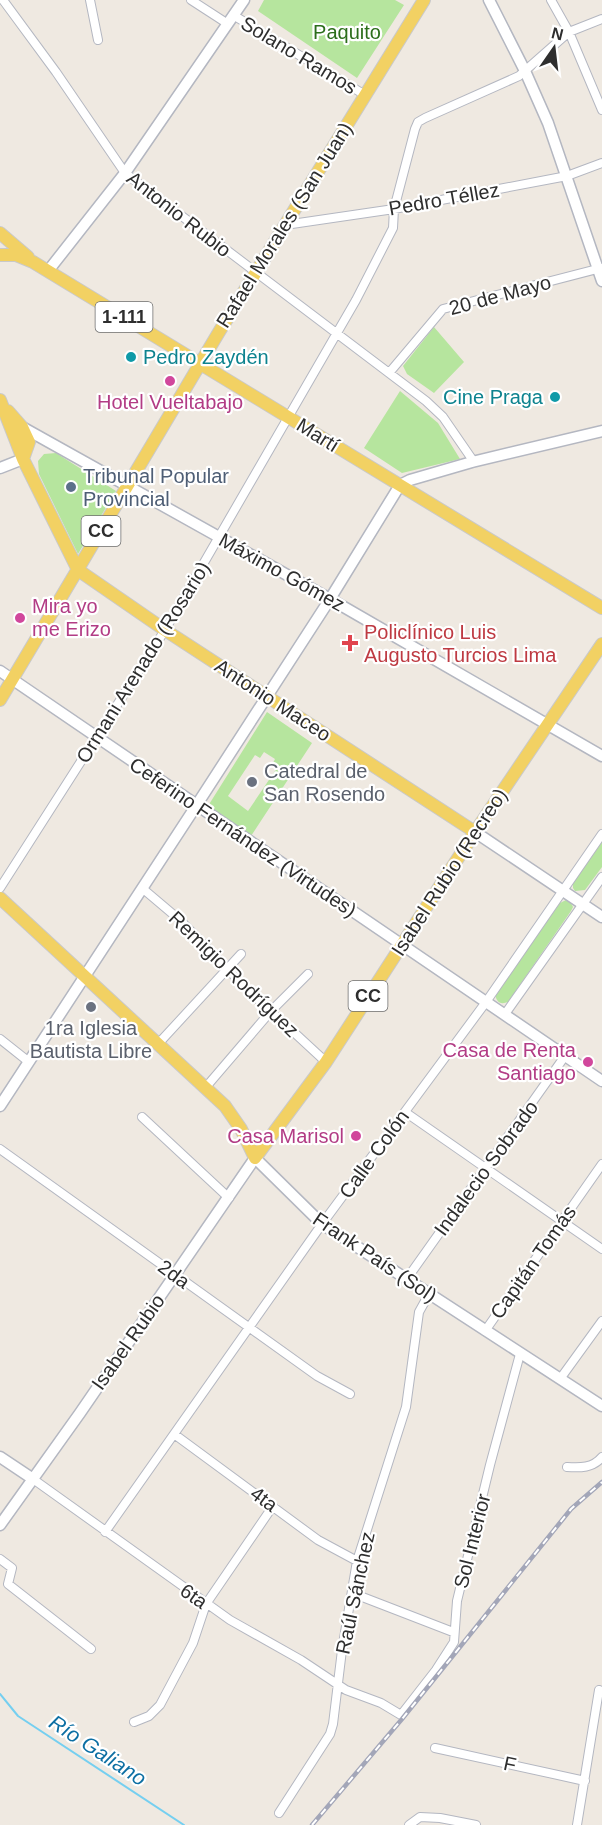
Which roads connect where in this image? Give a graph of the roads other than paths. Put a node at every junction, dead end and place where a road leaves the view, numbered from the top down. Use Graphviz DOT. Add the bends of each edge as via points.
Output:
graph roads {
  1 [pos="3,0"];
  2 [pos="90,0"];
  3 [pos="191,0"];
  4 [pos="244,0"];
  5 [pos="424,0"];
  6 [pos="489,0"];
  7 [pos="551,0"];
  8 [pos="231,19"];
  9 [pos="602,19"];
  10 [pos="569,32"];
  11 [pos="98,40"];
  12 [pos="525,71"];
  13 [pos="365,95"];
  14 [pos="602,110"];
  15 [pos="602,163"];
  16 [pos="125,173"];
  17 [pos="567,176"];
  18 [pos="394,209"];
  19 [pos="284,225"];
  20 [pos="0,234"];
  21 [pos="0,248"];
  22 [pos="0,255"];
  23 [pos="33,262"];
  24 [pos="600,268"];
  25 [pos="48,271"];
  26 [pos="255,273"];
  27 [pos="602,281"];
  28 [pos="337,333"];
  29 [pos="201,362"];
  30 [pos="389,372"];
  31 [pos="289,417"];
  32 [pos="22,427"];
  33 [pos="602,431"];
  34 [pos="23,459"];
  35 [pos="474,462"];
  36 [pos="0,468"];
  37 [pos="127,485"];
  38 [pos="400,485"];
  39 [pos="219,537"];
  40 [pos="78,570"];
  41 [pos="330,599"];
  42 [pos="602,608"];
  43 [pos="165,630"];
  44 [pos="602,644"];
  45 [pos="0,671"];
  46 [pos="13,680"];
  47 [pos="266,695"];
  48 [pos="0,700"];
  49 [pos="547,724"];
  50 [pos="97,737"];
  51 [pos="602,756"];
  52 [pos="196,806"];
  53 [pos="475,832"];
  54 [pos="602,834"];
  55 [pos="602,877"];
  56 [pos="0,888"];
  57 [pos="142,888"];
  58 [pos="563,889"];
  59 [pos="0,898"];
  60 [pos="583,904"];
  61 [pos="602,917"];
  62 [pos="401,945"];
  63 [pos="240,954"];
  64 [pos="226,968"];
  65 [pos="308,974"];
  66 [pos="84,978"];
  67 [pos="486,1002"];
  68 [pos="271,1011"];
  69 [pos="505,1014"];
  70 [pos="0,1039"];
  71 [pos="159,1044"];
  72 [pos="566,1056"];
  73 [pos="30,1062"];
  74 [pos="326,1062"];
  75 [pos="602,1081"];
  76 [pos="206,1087"];
  77 [pos="0,1106"];
  78 [pos="405,1112"];
  79 [pos="142,1117"];
  80 [pos="0,1149"];
  81 [pos="255,1158"];
  82 [pos="602,1164"];
  83 [pos="486,1168"];
  84 [pos="229,1198"];
  85 [pos="562,1221"];
  86 [pos="322,1224"];
  87 [pos="602,1249"];
  88 [pos="175,1275"];
  89 [pos="406,1280"];
  90 [pos="429,1294"];
  91 [pos="602,1322"];
  92 [pos="250,1328"];
  93 [pos="485,1331"];
  94 [pos="520,1354"];
  95 [pos="560,1379"];
  96 [pos="350,1394"];
  97 [pos="602,1406"];
  98 [pos="174,1434"];
  99 [pos="0,1457"];
  100 [pos="602,1457"];
  101 [pos="567,1467"];
  102 [pos="33,1479"];
  103 [pos="273,1506"];
  104 [pos="0,1525"];
  105 [pos="105,1532"];
  106 [pos="0,1559"];
  107 [pos="357,1561"];
  108 [pos="352,1593"];
  109 [pos="206,1604"];
  110 [pos="453,1632"];
  111 [pos="91,1649"];
  112 [pos="338,1684"];
  113 [pos="598,1690"];
  114 [pos="401,1715"];
  115 [pos="134,1722"];
  116 [pos="435,1748"];
  117 [pos="585,1781"];
  118 [pos="279,1813"];
  119 [pos="409,1825"];
  120 [pos="476,1825"];
  121 [pos="577,1825"];
  1 -- 16 [label="street, Antonio Rubio"];
  2 -- 11 [label="street"];
  3 -- 8 [label="street, Solano Ramos"];
  4 -- 8 [label="street"];
  5 -- 13 [label="main road, Rafael Morales (San Juan) / CC"];
  6 -- 12 [label="street"];
  7 -- 10 [label="street"];
  8 -- 13 [label="street, Solano Ramos"];
  8 -- 16 [label="street"];
  9 -- 10 [label="street"];
  10 -- 12 [label="street, Ormani Arenado (Rosario)"];
  10 -- 14 [label="street"];
  12 -- 17 [label="street"];
  12 -- 18 [label="street, Ormani Arenado (Rosario)" via="418,123"];
  13 -- 19 [label="main road, Rafael Morales (San Juan) / CC"];
  15 -- 17 [label="street, Pedro Téllez"];
  16 -- 25 [label="street"];
  16 -- 26 [label="street, Antonio Rubio"];
  17 -- 18 [label="street, Pedro Téllez"];
  17 -- 24 [label="street"];
  18 -- 19 [label="street, Pedro Téllez"];
  18 -- 28 [label="street, Ormani Arenado (Rosario)" via="393,228"];
  19 -- 26 [label="main road, Rafael Morales (San Juan) / CC"];
  20 -- 21 [label="main road"];
  20 -- 23 [label="main road, 1-111"];
  22 -- 23 [label="main road, 1-111" via="16,255"];
  23 -- 25 [label="main road, Martí / 1-111"];
  24 -- 27 [label="street"];
  24 -- 30 [label="street, 20 de Mayo" via="443,309"];
  25 -- 29 [label="main road, Martí / 1-111"];
  26 -- 28 [label="street, Antonio Rubio"];
  26 -- 29 [label="main road, Rafael Morales (San Juan) / CC"];
  28 -- 30 [label="street, Antonio Rubio"];
  28 -- 31 [label="street, Ormani Arenado (Rosario)"];
  29 -- 31 [label="main road, Martí"];
  29 -- 37 [label="main road, Rafael Morales (San Juan) / CC"];
  30 -- 35 [label="street, Antonio Rubio" via="443,417"];
  31 -- 38 [label="main road, Martí"];
  31 -- 39 [label="street, Ormani Arenado (Rosario)"];
  32 -- 34 [label="main road, Antonio Maceo" via="29,442"];
  32 -- 34 [label="main road, Antonio Maceo" via="0,400"];
  32 -- 37 [label="street, Máximo Gómez"];
  33 -- 35 [label="street"];
  34 -- 36 [label="street"];
  34 -- 40 [label="main road, Antonio Maceo"];
  35 -- 38 [label="street"];
  37 -- 39 [label="street, Máximo Gómez"];
  37 -- 40 [label="main road, Rafael Morales (San Juan) / CC"];
  38 -- 41 [label="street"];
  38 -- 42 [label="main road, Martí"];
  39 -- 41 [label="street, Máximo Gómez"];
  39 -- 43 [label="street, Ormani Arenado (Rosario)"];
  40 -- 43 [label="main road, Antonio Maceo"];
  40 -- 46 [label="main road, Rafael Morales (San Juan) / CC"];
  41 -- 47 [label="street"];
  41 -- 49 [label="street, Máximo Gómez"];
  43 -- 47 [label="main road, Antonio Maceo"];
  43 -- 50 [label="street, Ormani Arenado (Rosario)"];
  44 -- 49 [label="main road, Isabel Rubio (Recreo) / CC"];
  45 -- 46 [label="street, Ceferino Fernández (Virtudes)"];
  46 -- 48 [label="main road, Rafael Morales (San Juan) / CC"];
  46 -- 50 [label="street, Ceferino Fernández (Virtudes)"];
  47 -- 52 [label="street"];
  47 -- 53 [label="main road, Antonio Maceo"];
  49 -- 51 [label="street, Máximo Gómez"];
  49 -- 53 [label="main road, Isabel Rubio (Recreo) / CC"];
  50 -- 52 [label="street, Ceferino Fernández (Virtudes)"];
  50 -- 56 [label="street, Ormani Arenado (Rosario)"];
  52 -- 57 [label="street"];
  52 -- 62 [label="street, Ceferino Fernández (Virtudes)"];
  53 -- 58 [label="street, Antonio Maceo"];
  53 -- 62 [label="main road, Isabel Rubio (Recreo) / CC"];
  54 -- 58 [label="street, Calle Colón"];
  55 -- 60 [label="street"];
  57 -- 64 [label="street, Remigio Rodríguez"];
  57 -- 66 [label="street"];
  58 -- 60 [label="street, Antonio Maceo"];
  58 -- 67 [label="street, Calle Colón"];
  59 -- 66 [label="main road, Frank País (Sol)"];
  60 -- 61 [label="street, Antonio Maceo"];
  60 -- 69 [label="street"];
  62 -- 67 [label="street, Ceferino Fernández (Virtudes)"];
  62 -- 74 [label="main road, Isabel Rubio (Recreo) / CC"];
  63 -- 64 [label="street"];
  64 -- 68 [label="street, Remigio Rodríguez"];
  64 -- 71 [label="street"];
  65 -- 68 [label="street"];
  66 -- 71 [label="main road, Frank País (Sol)"];
  66 -- 73 [label="street"];
  67 -- 69 [label="street, Ceferino Fernández (Virtudes)"];
  67 -- 78 [label="street, Calle Colón"];
  68 -- 74 [label="street, Remigio Rodríguez"];
  68 -- 76 [label="street"];
  69 -- 72 [label="street"];
  70 -- 73 [label="street"];
  71 -- 76 [label="main road, Frank País (Sol)"];
  72 -- 75 [label="street"];
  72 -- 83 [label="street, Indalecio Sobrado"];
  73 -- 77 [label="street"];
  74 -- 81 [label="main road, Isabel Rubio (Recreo) / CC"];
  76 -- 81 [label="main road, Frank País (Sol)" via="234,1118"];
  78 -- 83 [label="street"];
  78 -- 86 [label="street, Calle Colón"];
  79 -- 84 [label="street"];
  80 -- 88 [label="street, 2da"];
  81 -- 84 [label="street, Isabel Rubio"];
  81 -- 86 [label="street, Frank País (Sol)"];
  82 -- 85 [label="street, Capitán Tomás"];
  83 -- 85 [label="street"];
  83 -- 89 [label="street, Indalecio Sobrado"];
  84 -- 88 [label="street, Isabel Rubio"];
  85 -- 87 [label="street"];
  85 -- 93 [label="street, Capitán Tomás"];
  86 -- 89 [label="street, Frank País (Sol)"];
  86 -- 92 [label="street, Calle Colón"];
  88 -- 92 [label="street, 2da"];
  88 -- 102 [label="street, Isabel Rubio"];
  89 -- 90 [label="street, Frank País (Sol)"];
  90 -- 93 [label="street, Frank País (Sol)"];
  90 -- 107 [label="street, Raúl Sánchez" via="419,1312 406,1407"];
  91 -- 95 [label="street"];
  92 -- 96 [label="street, 2da" via="316,1376"];
  92 -- 98 [label="street, Calle Colón"];
  93 -- 94 [label="street, Frank País (Sol)"];
  94 -- 95 [label="street, Frank País (Sol)"];
  94 -- 110 [label="street, Sol Interior" via="457,1601"];
  95 -- 97 [label="street, Frank País (Sol)"];
  98 -- 103 [label="street, 4ta"];
  98 -- 105 [label="street, Calle Colón"];
  99 -- 102 [label="street, 6ta"];
  100 -- 101 [label="street" via="582,1468"];
  102 -- 104 [label="street, Isabel Rubio"];
  102 -- 105 [label="street, 6ta"];
  103 -- 107 [label="street, 4ta" via="318,1540"];
  103 -- 109 [label="street"];
  105 -- 109 [label="street, 6ta"];
  106 -- 111 [label="street" via="12,1568 8,1584"];
  107 -- 108 [label="street, Raúl Sánchez"];
  108 -- 110 [label="street"];
  108 -- 112 [label="street, Raúl Sánchez"];
  109 -- 112 [label="street, 6ta"];
  109 -- 115 [label="street" via="194,1643 160,1705"];
  110 -- 114 [label="street, Sol Interior" via="450,1652"];
  112 -- 114 [label="street, 6ta"];
  112 -- 118 [label="street, Raúl Sánchez" via="330,1734"];
  113 -- 117 [label="street"];
  116 -- 117 [label="street, F"];
  117 -- 121 [label="street"];
  119 -- 120 [label="street" via="420,1816"];
}
